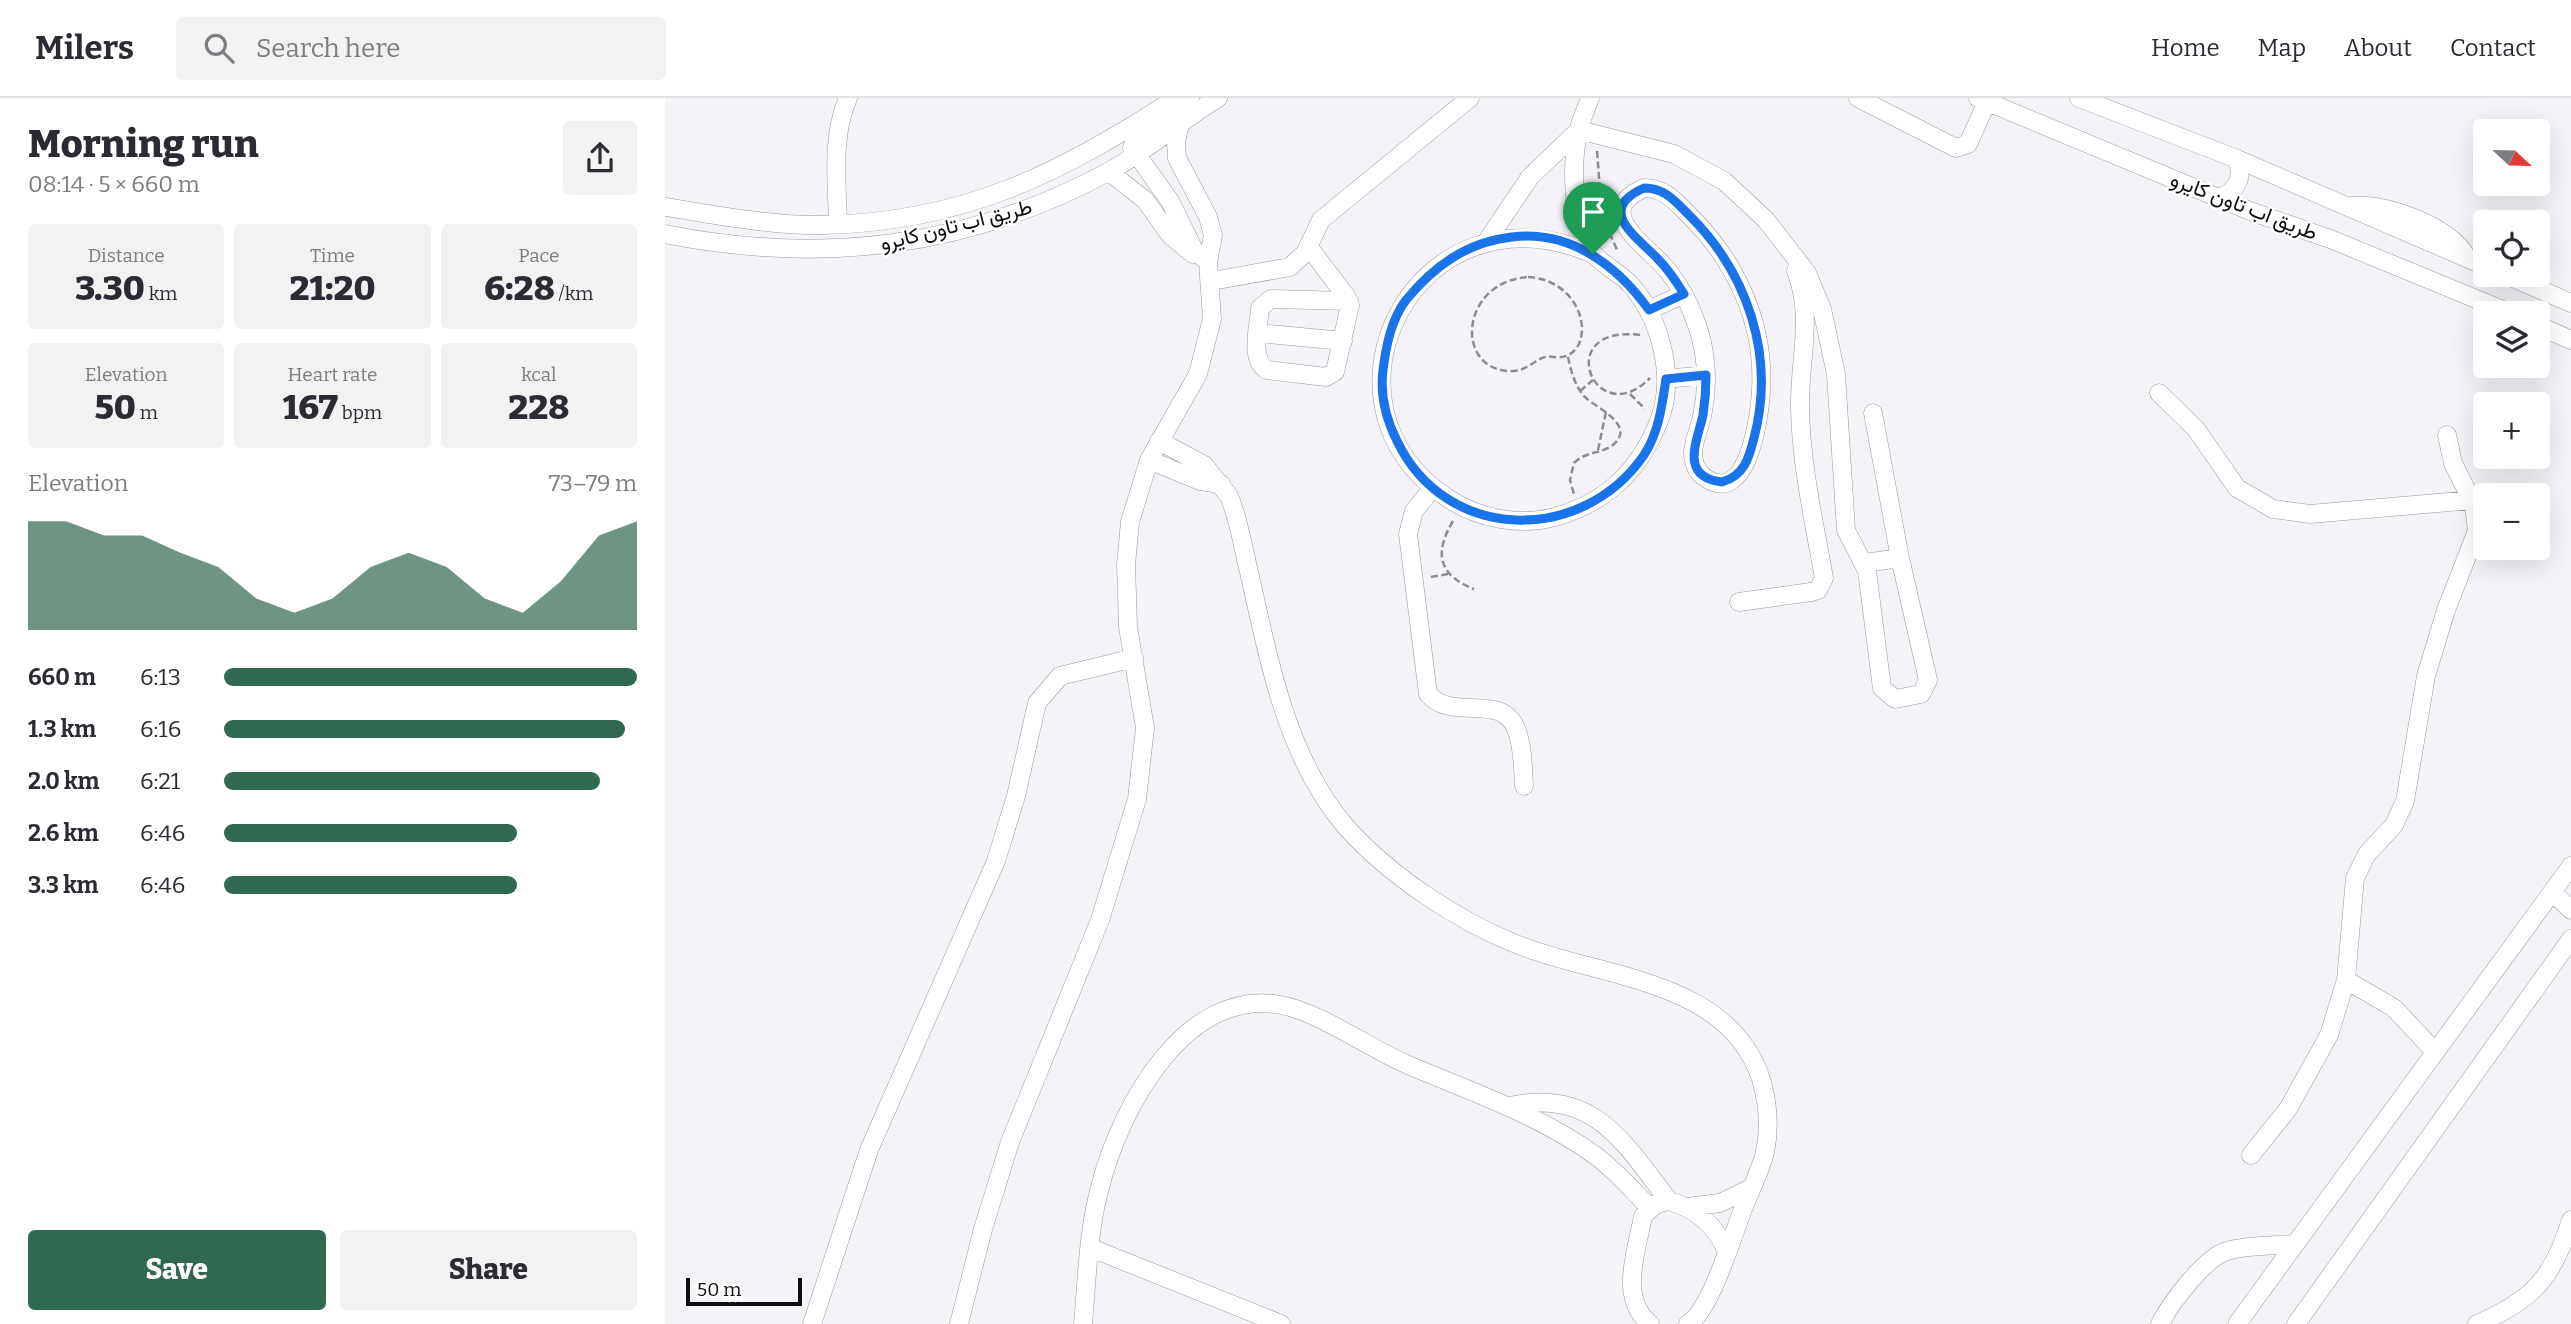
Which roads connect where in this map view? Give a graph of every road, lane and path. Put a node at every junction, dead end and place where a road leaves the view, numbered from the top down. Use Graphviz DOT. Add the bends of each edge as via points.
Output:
graph roads {
  1 [pos="848,98"];
  2 [pos="1176,98"];
  3 [pos="1190,98"];
  4 [pos="1218,98"];
  5 [pos="1470,98"];
  6 [pos="1590,98"];
  7 [pos="1858,98"];
  8 [pos="2079,98"];
  9 [pos="1983,100"];
  10 [pos="1180,124"];
  11 [pos="1587,132"];
  12 [pos="1135,156"];
  13 [pos="2237,159"];
  14 [pos="1109,172"];
  15 [pos="2218,198"];
  16 [pos="665,207"];
  17 [pos="838,223"];
  18 [pos="665,234"];
  19 [pos="1487,241"];
  20 [pos="1784,241"];
  21 [pos="1308,246"];
  22 [pos="1593,254"];
  23 [pos="2473,261"];
  24 [pos="1208,262"];
  25 [pos="1610,265"];
  26 [pos="1212,281"];
  27 [pos="2534,287"];
  28 [pos="1684,294"];
  29 [pos="1349,301"];
  30 [pos="2480,301"];
  31 [pos="2571,303"];
  32 [pos="1649,310"];
  33 [pos="1642,330"];
  34 [pos="2550,331"];
  35 [pos="1258,332"];
  36 [pos="2571,340"];
  37 [pos="1343,341"];
  38 [pos="1568,356"];
  39 [pos="1706,375"];
  40 [pos="1593,380"];
  41 [pos="1659,383"];
  42 [pos="1580,391"];
  43 [pos="2159,393"];
  44 [pos="1630,394"];
  45 [pos="1649,406"];
  46 [pos="1606,412"];
  47 [pos="1873,413"];
  48 [pos="2447,435"];
  49 [pos="1159,441"];
  50 [pos="1598,450"];
  51 [pos="1149,460"];
  52 [pos="1221,484"];
  53 [pos="1432,489"];
  54 [pos="1581,495"];
  55 [pos="2472,500"];
  56 [pos="1462,508"];
  57 [pos="1900,558"];
  58 [pos="1865,562"];
  59 [pos="1474,589"];
  60 [pos="1739,602"];
  61 [pos="1134,658"];
  62 [pos="1524,786"];
  63 [pos="2571,866"];
  64 [pos="2553,892"];
  65 [pos="2571,910"];
  66 [pos="2571,939"];
  67 [pos="2346,980"];
  68 [pos="2435,1052"];
  69 [pos="1510,1106"];
  70 [pos="2251,1155"];
  71 [pos="1751,1188"];
  72 [pos="1678,1204"];
  73 [pos="1650,1208"];
  74 [pos="2571,1220"];
  75 [pos="2293,1244"];
  76 [pos="1091,1248"];
  77 [pos="1726,1250"];
  78 [pos="812,1324"];
  79 [pos="959,1324"];
  80 [pos="1083,1324"];
  81 [pos="1281,1324"];
  82 [pos="1650,1324"];
  83 [pos="1688,1324"];
  84 [pos="2159,1324"];
  85 [pos="2237,1324"];
  86 [pos="2296,1324"];
  87 [pos="2477,1324"];
  1 -- 17 [label="street" via="836,145"];
  2 -- 17 [label="street, طريق اب تاون كايرو" via="1080,159 995,196 895,219"];
  3 -- 12 [label="street" via="1136,137"];
  4 -- 10 [label="street, طريق اب تاون كايرو"];
  5 -- 21 [label="street" via="1321,220"];
  6 -- 11 [label="street"];
  7 -- 9 [label="street" via="1956,148 1968,144"];
  8 -- 13 [label="street, طريق اب تاون كايرو"];
  9 -- 15 [label="street, طريق اب تاون كايرو"];
  10 -- 12 [label="street, طريق اب تاون كايرو"];
  10 -- 24 [label="street" via="1177,159 1211,226"];
  11 -- 19 [label="street" via="1530,177"];
  11 -- 20 [label="street" via="1665,151 1700,166 1747,199"];
  11 -- 22 [label="street" via="1574,161 1583,229"];
  11 -- 25 [label="path" via="1602,216 1618,251"];
  12 -- 14 [label="street, طريق اب تاون كايرو"];
  12 -- 24 [label="street" via="1170,201 1194,250"];
  13 -- 15 [label="street" via="2239,180 2232,191"];
  13 -- 23 [label="street, طريق اب تاون كايرو"];
  14 -- 18 [label="street, طريق اب تاون كايرو" via="1021,211 900,243 777,250"];
  14 -- 24 [label="street" via="1145,200 1178,244"];
  15 -- 30 [label="street, طريق اب تاون كايرو"];
  16 -- 17 [label="street, طريق اب تاون كايرو" via="748,220"];
  19 -- 22 [label="street" via="1542,237"];
  19 -- 53 [label="street" via="1454,255 1425,277 1400,308 1386,345 1381,384 1388,423 1405,459"];
  20 -- 58 [label="street" via="1816,290 1830,341 1840,408 1846,530"];
  20 -- 60 [label="street" via="1806,309 1801,425 1824,578 1818,590 1811,592"];
  21 -- 26 [label="street" via="1301,258 1284,270"];
  21 -- 29 [label="street"];
  22 -- 25 [label="street"];
  24 -- 26 [label="street"];
  25 -- 32 [label="street"];
  26 -- 49 [label="street" via="1212,320 1205,357"];
  27 -- 31 [label="street"];
  28 -- 32 [label="street"];
  28 -- 39 [label="street" via="1702,341"];
  28 -- 39 [label="street" via="1623,224 1625,202 1633,193 1655,188 1688,214 1725,257 1749,308 1761,364 1758,421 1744,467 1722,482 1705,477 1694,462"];
  29 -- 35 [label="street" via="1267,299 1260,308"];
  29 -- 37 [label="street"];
  32 -- 41 [label="street" via="1662,344"];
  33 -- 40 [label="path" via="1644,336 1615,333 1597,343 1588,362"];
  34 -- 36 [label="street"];
  35 -- 37 [label="street"];
  35 -- 37 [label="street" via="1256,357 1263,368 1326,377 1335,372"];
  38 -- 38 [label="path" via="1578,345 1581,323 1575,302 1560,286 1537,278 1510,280 1487,293 1472,323 1472,340 1493,366 1517,371 1539,358"];
  38 -- 42 [label="path"];
  39 -- 41 [label="street"];
  40 -- 42 [label="path"];
  40 -- 44 [label="path" via="1609,393"];
  41 -- 44 [label="path" via="1652,376"];
  41 -- 56 [label="street" via="1661,417 1645,453 1602,498 1542,520 1501,520"];
  42 -- 46 [label="path"];
  43 -- 55 [label="street" via="2196,429 2237,488 2273,509 2310,514"];
  44 -- 45 [label="path" via="1648,415"];
  46 -- 50 [label="path"];
  46 -- 50 [label="path" via="1618,423 1619,433 1611,446"];
  47 -- 57 [label="street"];
  48 -- 55 [label="street" via="2453,463"];
  49 -- 51 [label="street"];
  49 -- 52 [label="street" via="1195,457"];
  50 -- 54 [label="path" via="1574,463 1570,480 1574,498"];
  51 -- 52 [label="street" via="1200,481"];
  51 -- 61 [label="street" via="1127,543 1128,627"];
  52 -- 71 [label="street" via="1234,509 1289,725 1307,771 1334,812 1410,883 1461,918 1517,945 1676,994 1732,1029 1758,1071 1767,1103 1765,1154"];
  53 -- 56 [label="street"];
  53 -- 62 [label="street" via="1414,511 1408,534 1428,694 1445,707 1496,709 1511,720 1519,738"];
  55 -- 67 [label="street" via="2478,522 2476,539 2446,610 2426,676 2405,801 2394,825 2367,854 2355,878"];
  56 -- 59 [label="path" via="1440,550 1448,574"];
  57 -- 58 [label="street"];
  57 -- 58 [label="street" via="1928,680 1914,697 1895,699 1882,688"];
  61 -- 78 [label="street" via="1060,676 1037,704 996,861 874,1139"];
  61 -- 79 [label="street" via="1145,728 1131,824 1100,920 1007,1153"];
  63 -- 64 [label="street"];
  64 -- 65 [label="street"];
  64 -- 68 [label="street"];
  66 -- 86 [label="street"];
  67 -- 68 [label="street" via="2394,1008"];
  67 -- 70 [label="street" via="2329,1035 2304,1084"];
  68 -- 75 [label="street"];
  69 -- 72 [label="street" via="1552,1102 1595,1117 1623,1140"];
  69 -- 73 [label="street" via="1599,1158"];
  69 -- 76 [label="street" via="1405,1063 1296,1009 1264,1003 1232,1007 1185,1033 1142,1090 1108,1162 1094,1213"];
  71 -- 72 [label="street" via="1720,1202"];
  71 -- 77 [label="street"];
  72 -- 73 [label="street"];
  72 -- 77 [label="street" via="1710,1224"];
  73 -- 82 [label="street" via="1643,1216 1631,1285 1634,1303"];
  74 -- 87 [label="street" via="2551,1272 2531,1295"];
  75 -- 84 [label="street" via="2217,1255"];
  75 -- 85 [label="street"];
  76 -- 80 [label="street"];
  76 -- 81 [label="street"];
  77 -- 83 [label="street" via="1708,1303"];
}
